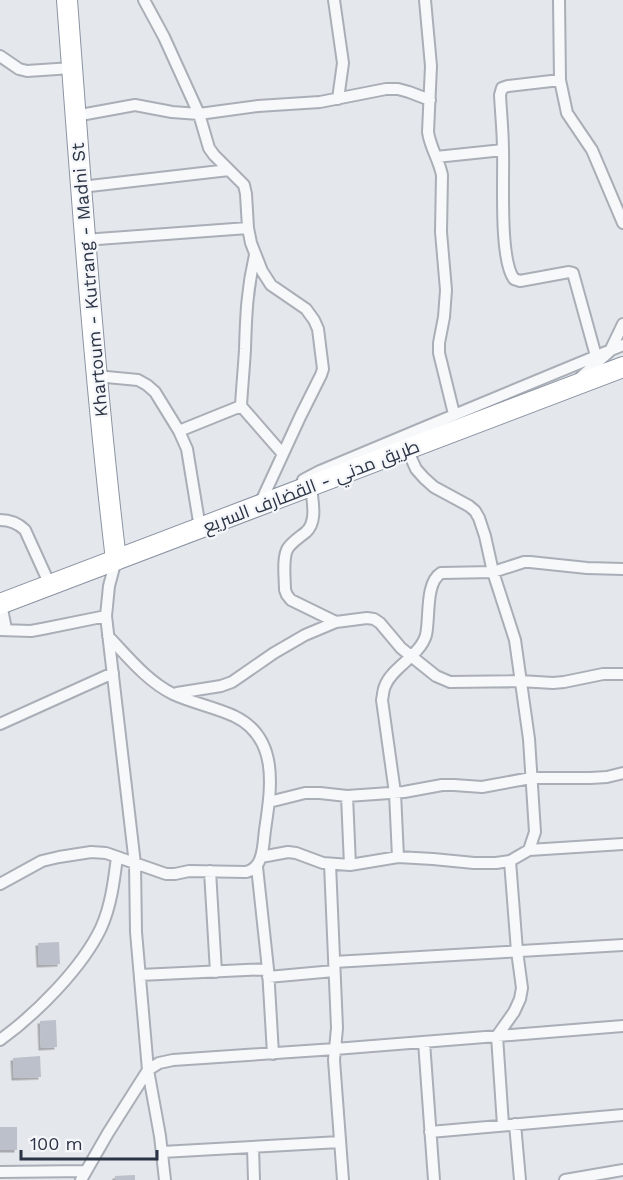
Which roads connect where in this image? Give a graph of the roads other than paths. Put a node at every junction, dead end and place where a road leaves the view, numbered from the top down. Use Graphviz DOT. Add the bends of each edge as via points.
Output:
graph roads {
  1 [pos="67,0"];
  2 [pos="144,0"];
  3 [pos="334,0"];
  4 [pos="425,0"];
  5 [pos="560,0"];
  6 [pos="0,56"];
  7 [pos="72,68"];
  8 [pos="560,80"];
  9 [pos="338,99"];
  10 [pos="430,100"];
  11 [pos="199,114"];
  12 [pos="75,116"];
  13 [pos="503,150"];
  14 [pos="436,157"];
  15 [pos="229,170"];
  16 [pos="81,187"];
  17 [pos="623,223"];
  18 [pos="248,228"];
  19 [pos="84,240"];
  20 [pos="255,255"];
  21 [pos="623,324"];
  22 [pos="623,345"];
  23 [pos="610,351"];
  24 [pos="596,356"];
  25 [pos="623,367"];
  26 [pos="96,376"];
  27 [pos="571,387"];
  28 [pos="241,406"];
  29 [pos="454,414"];
  30 [pos="179,431"];
  31 [pos="407,449"];
  32 [pos="282,453"];
  33 [pos="311,486"];
  34 [pos="266,503"];
  35 [pos="0,520"];
  36 [pos="200,528"];
  37 [pos="116,560"];
  38 [pos="623,569"];
  39 [pos="493,572"];
  40 [pos="50,585"];
  41 [pos="0,604"];
  42 [pos="106,616"];
  43 [pos="336,622"];
  44 [pos="3,630"];
  45 [pos="108,636"];
  46 [pos="411,656"];
  47 [pos="113,673"];
  48 [pos="623,674"];
  49 [pos="520,681"];
  50 [pos="174,694"];
  51 [pos="0,724"];
  52 [pos="623,773"];
  53 [pos="531,778"];
  54 [pos="395,793"];
  55 [pos="347,796"];
  56 [pos="269,802"];
  57 [pos="623,844"];
  58 [pos="529,850"];
  59 [pos="117,857"];
  60 [pos="398,857"];
  61 [pos="510,861"];
  62 [pos="259,862"];
  63 [pos="135,864"];
  64 [pos="330,864"];
  65 [pos="350,865"];
  66 [pos="210,871"];
  67 [pos="0,884"];
  68 [pos="623,945"];
  69 [pos="517,951"];
  70 [pos="334,966"];
  71 [pos="216,972"];
  72 [pos="268,973"];
  73 [pos="140,975"];
  74 [pos="623,1026"];
  75 [pos="497,1036"];
  76 [pos="0,1040"];
  77 [pos="424,1042"];
  78 [pos="335,1050"];
  79 [pos="273,1054"];
  80 [pos="148,1070"];
  81 [pos="623,1115"];
  82 [pos="516,1124"];
  83 [pos="503,1125"];
  84 [pos="430,1132"];
  85 [pos="340,1142"];
  86 [pos="252,1147"];
  87 [pos="162,1152"];
  88 [pos="623,1170"];
  89 [pos="0,1172"];
  90 [pos="83,1175"];
  91 [pos="165,1180"];
  92 [pos="254,1180"];
  93 [pos="343,1180"];
  94 [pos="434,1180"];
  95 [pos="520,1180"];
  96 [pos="565,1180"];
  1 -- 7 [label="highway, Khartoum - Kutrang - Madni St"];
  2 -- 11 [label="street"];
  3 -- 9 [label="street" via="343,63"];
  4 -- 10 [label="street"];
  5 -- 8 [label="street"];
  6 -- 7 [label="street" via="27,71"];
  7 -- 12 [label="highway, Khartoum - Kutrang - Madni St"];
  8 -- 13 [label="street" via="502,88"];
  8 -- 17 [label="street" via="567,113 592,150"];
  9 -- 10 [label="street" via="398,89"];
  9 -- 11 [label="street"];
  10 -- 14 [label="street" via="428,132"];
  11 -- 12 [label="street" via="135,105"];
  11 -- 15 [label="street" via="209,148"];
  12 -- 16 [label="highway, Khartoum - Kutrang - Madni St"];
  13 -- 14 [label="street"];
  13 -- 24 [label="street" via="505,251 510,274 520,280 573,273"];
  14 -- 29 [label="street" via="442,175 446,290 439,354"];
  15 -- 16 [label="street"];
  15 -- 18 [label="street" via="244,185"];
  16 -- 19 [label="highway, Khartoum - Kutrang - Madni St"];
  18 -- 19 [label="street"];
  18 -- 20 [label="street"];
  19 -- 26 [label="highway, Khartoum - Kutrang - Madni St"];
  20 -- 28 [label="street" via="246,304"];
  20 -- 32 [label="street" via="271,285 306,309 318,329 323,369"];
  21 -- 23 [label="street"];
  22 -- 23 [label="street"];
  23 -- 24 [label="street"];
  23 -- 27 [label="street"];
  24 -- 29 [label="street"];
  25 -- 27 [label="highway, طريق مدني - القضارف السريع"];
  26 -- 30 [label="street" via="138,380 147,385"];
  26 -- 37 [label="highway, Khartoum - Kutrang - Madni St"];
  27 -- 31 [label="highway, طريق مدني - القضارف السريع"];
  28 -- 30 [label="street"];
  28 -- 32 [label="street"];
  29 -- 34 [label="street" via="320,471"];
  30 -- 36 [label="street" via="187,449"];
  31 -- 33 [label="highway, طريق مدني - القضارف السريع"];
  31 -- 39 [label="street" via="424,478 475,511"];
  32 -- 34 [label="street"];
  33 -- 34 [label="highway, طريق مدني - القضارف السريع"];
  33 -- 43 [label="street" via="313,521 309,530 288,548 285,590 291,600"];
  34 -- 36 [label="highway, طريق مدني - القضارف السريع"];
  35 -- 40 [label="street" via="19,524 25,530"];
  36 -- 37 [label="highway, طريق مدني - القضارف السريع"];
  37 -- 40 [label="highway, طريق مدني - القضارف السريع"];
  37 -- 42 [label="street"];
  38 -- 39 [label="street" via="524,562"];
  39 -- 46 [label="street" via="441,573 435,577 426,635"];
  39 -- 49 [label="street" via="515,640"];
  40 -- 41 [label="highway, طريق مدني - القضارف السريع"];
  41 -- 44 [label="street"];
  42 -- 44 [label="street" via="31,631"];
  42 -- 45 [label="street"];
  43 -- 46 [label="street" via="374,619"];
  43 -- 50 [label="street" via="305,635 232,682"];
  45 -- 47 [label="street"];
  45 -- 50 [label="street" via="146,676"];
  46 -- 49 [label="street" via="450,682"];
  46 -- 54 [label="street" via="391,676 382,700"];
  47 -- 51 [label="street"];
  47 -- 63 [label="street"];
  48 -- 49 [label="street" via="564,682"];
  49 -- 53 [label="street"];
  50 -- 56 [label="street" via="236,717 261,740 269,761"];
  52 -- 53 [label="street" via="590,778"];
  53 -- 54 [label="street" via="482,787 442,785"];
  53 -- 58 [label="street" via="535,832"];
  54 -- 55 [label="street"];
  54 -- 60 [label="street"];
  55 -- 56 [label="street" via="305,793"];
  55 -- 65 [label="street"];
  56 -- 62 [label="street"];
  57 -- 58 [label="street"];
  58 -- 61 [label="street"];
  59 -- 63 [label="street"];
  59 -- 67 [label="street" via="91,852 59,857 42,861"];
  59 -- 76 [label="street" via="110,901 88,952 32,1013"];
  60 -- 61 [label="street" via="474,863"];
  60 -- 65 [label="street"];
  61 -- 69 [label="street"];
  62 -- 64 [label="street" via="288,852"];
  62 -- 66 [label="street" via="246,873"];
  62 -- 72 [label="street"];
  63 -- 66 [label="street" via="166,874"];
  63 -- 73 [label="street"];
  64 -- 65 [label="street"];
  64 -- 70 [label="street"];
  66 -- 71 [label="street"];
  68 -- 69 [label="street"];
  69 -- 70 [label="street"];
  69 -- 75 [label="street" via="522,977 520,999"];
  70 -- 72 [label="street"];
  70 -- 78 [label="street"];
  71 -- 72 [label="street"];
  71 -- 73 [label="street"];
  72 -- 79 [label="street"];
  73 -- 80 [label="street"];
  74 -- 75 [label="street"];
  75 -- 77 [label="street"];
  75 -- 83 [label="street"];
  77 -- 78 [label="street"];
  77 -- 84 [label="street"];
  78 -- 79 [label="street"];
  78 -- 85 [label="street"];
  79 -- 80 [label="street" via="173,1060"];
  80 -- 87 [label="street"];
  80 -- 90 [label="street"];
  81 -- 82 [label="street"];
  82 -- 83 [label="street"];
  82 -- 95 [label="street"];
  83 -- 84 [label="street"];
  84 -- 94 [label="street"];
  85 -- 86 [label="street"];
  85 -- 93 [label="street"];
  86 -- 87 [label="street"];
  86 -- 92 [label="street"];
  87 -- 91 [label="street"];
  88 -- 96 [label="street"];
  89 -- 90 [label="street"];
}
